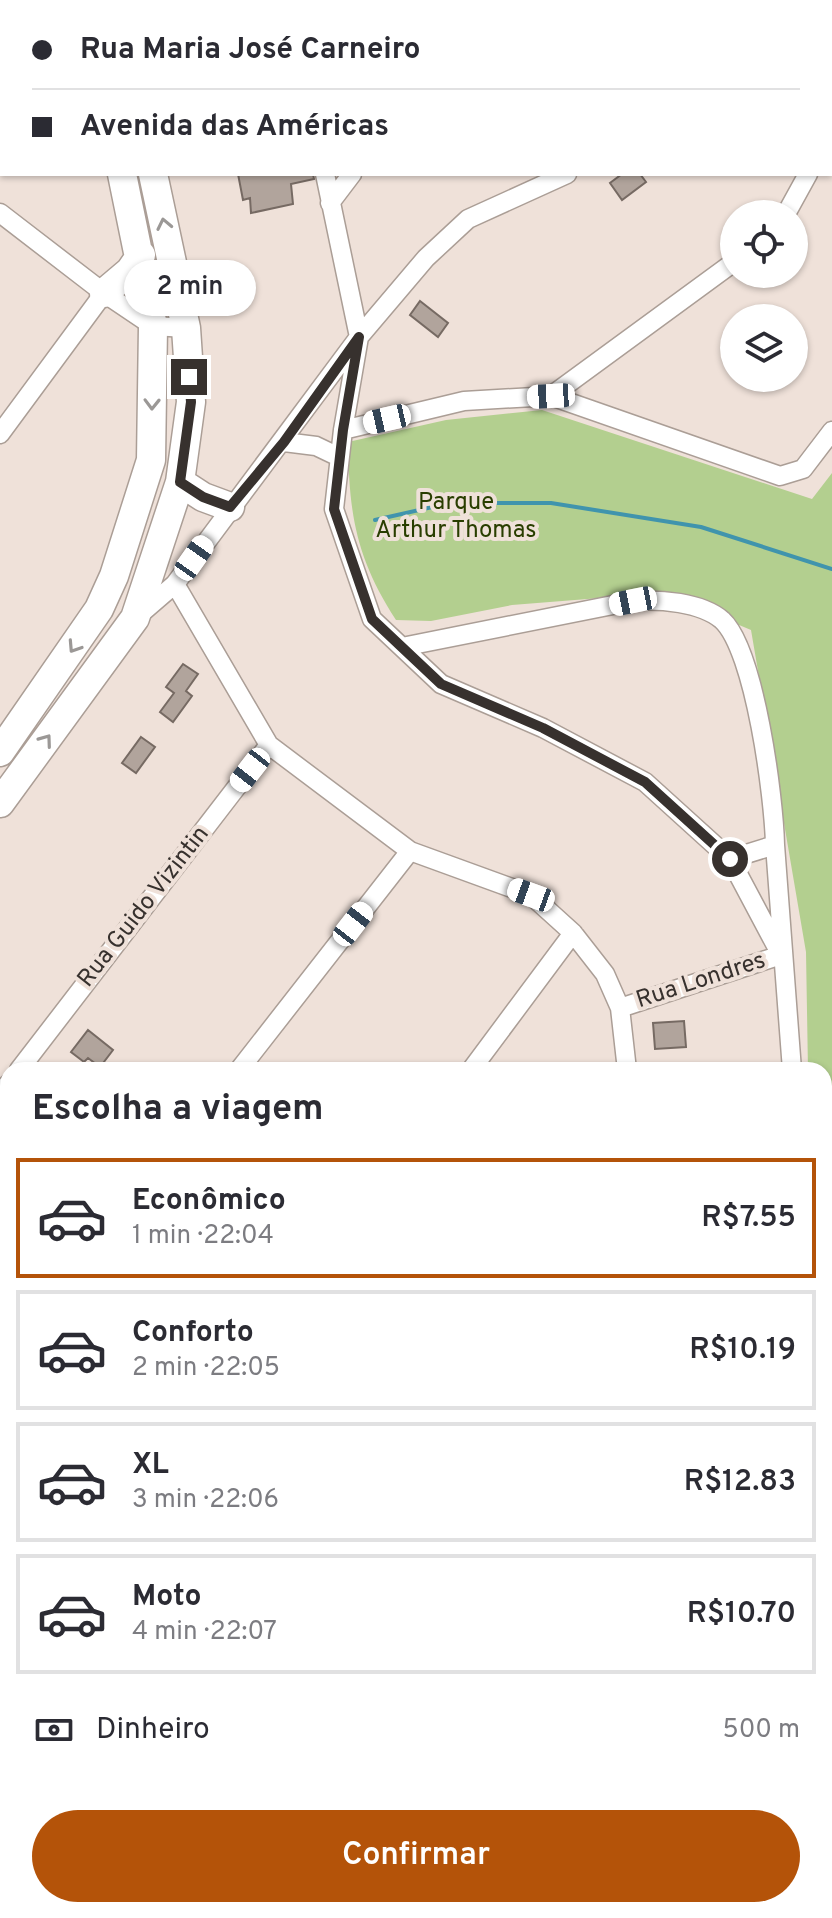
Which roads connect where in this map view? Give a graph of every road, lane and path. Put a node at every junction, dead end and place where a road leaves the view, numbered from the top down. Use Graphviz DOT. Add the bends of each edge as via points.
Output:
graph roads {
  1 [pos="122,176"];
  2 [pos="153,176"];
  3 [pos="325,176"];
  4 [pos="350,176"];
  5 [pos="563,176"];
  6 [pos="807,176"];
  7 [pos="794,200"];
  8 [pos="330,203"];
  9 [pos="0,213"];
  10 [pos="141,255"];
  11 [pos="720,272"];
  12 [pos="104,293"];
  13 [pos="153,326"];
  14 [pos="186,328"];
  15 [pos="359,337"];
  16 [pos="551,396"];
  17 [pos="343,430"];
  18 [pos="832,431"];
  19 [pos="0,434"];
  20 [pos="284,442"];
  21 [pos="339,457"];
  22 [pos="180,482"];
  23 [pos="230,507"];
  24 [pos="175,584"];
  25 [pos="135,618"];
  26 [pos="402,647"];
  27 [pos="269,745"];
  28 [pos="0,752"];
  29 [pos="0,803"];
  30 [pos="775,845"];
  31 [pos="410,851"];
  32 [pos="730,859"];
  33 [pos="573,933"];
  34 [pos="781,955"];
  35 [pos="620,1008"];
  36 [pos="25,1062"];
  37 [pos="245,1062"];
  38 [pos="477,1062"];
  39 [pos="626,1062"];
  40 [pos="791,1062"];
  1 -- 10 [label="main road"];
  14 -- 2 [label="main road, one-way"];
  3 -- 8 [label="street"];
  4 -- 8 [label="street"];
  5 -- 15 [label="street" via="468,219 426,258"];
  6 -- 7 [label="street"];
  8 -- 15 [label="street"];
  9 -- 12 [label="street"];
  10 -- 12 [label="main road"];
  10 -- 13 [label="main road"];
  11 -- 16 [label="street"];
  12 -- 13 [label="street"];
  12 -- 19 [label="street"];
  13 -- 14 [label="street"];
  13 -- 28 [label="main road, one-way" via="151,460 114,576 99,609"];
  14 -- 22 [label="main road" via="191,402"];
  15 -- 17 [label="street"];
  15 -- 20 [label="street"];
  16 -- 17 [label="street" via="464,401"];
  16 -- 18 [label="street" via="780,476 803,469"];
  17 -- 21 [label="street"];
  20 -- 21 [label="street" via="316,446"];
  20 -- 23 [label="street"];
  21 -- 26 [label="street" via="334,509 372,619"];
  22 -- 23 [label="main road"];
  22 -- 25 [label="main road"];
  23 -- 24 [label="street"];
  24 -- 25 [label="street"];
  24 -- 27 [label="street"];
  29 -- 25 [label="main road, one-way"];
  26 -- 30 [label="street" via="653,599 720,618 739,646 762,737"];
  26 -- 32 [label="street" via="441,684 543,728 645,782"];
  27 -- 31 [label="street"];
  27 -- 36 [label="street, Rua Guido Vizintin"];
  30 -- 32 [label="street"];
  30 -- 34 [label="street"];
  31 -- 33 [label="street" via="531,895"];
  31 -- 37 [label="street"];
  32 -- 34 [label="street"];
  33 -- 35 [label="street" via="605,974"];
  33 -- 38 [label="street"];
  34 -- 35 [label="street, Rua Londres"];
  34 -- 40 [label="street"];
  35 -- 39 [label="street"];
}
